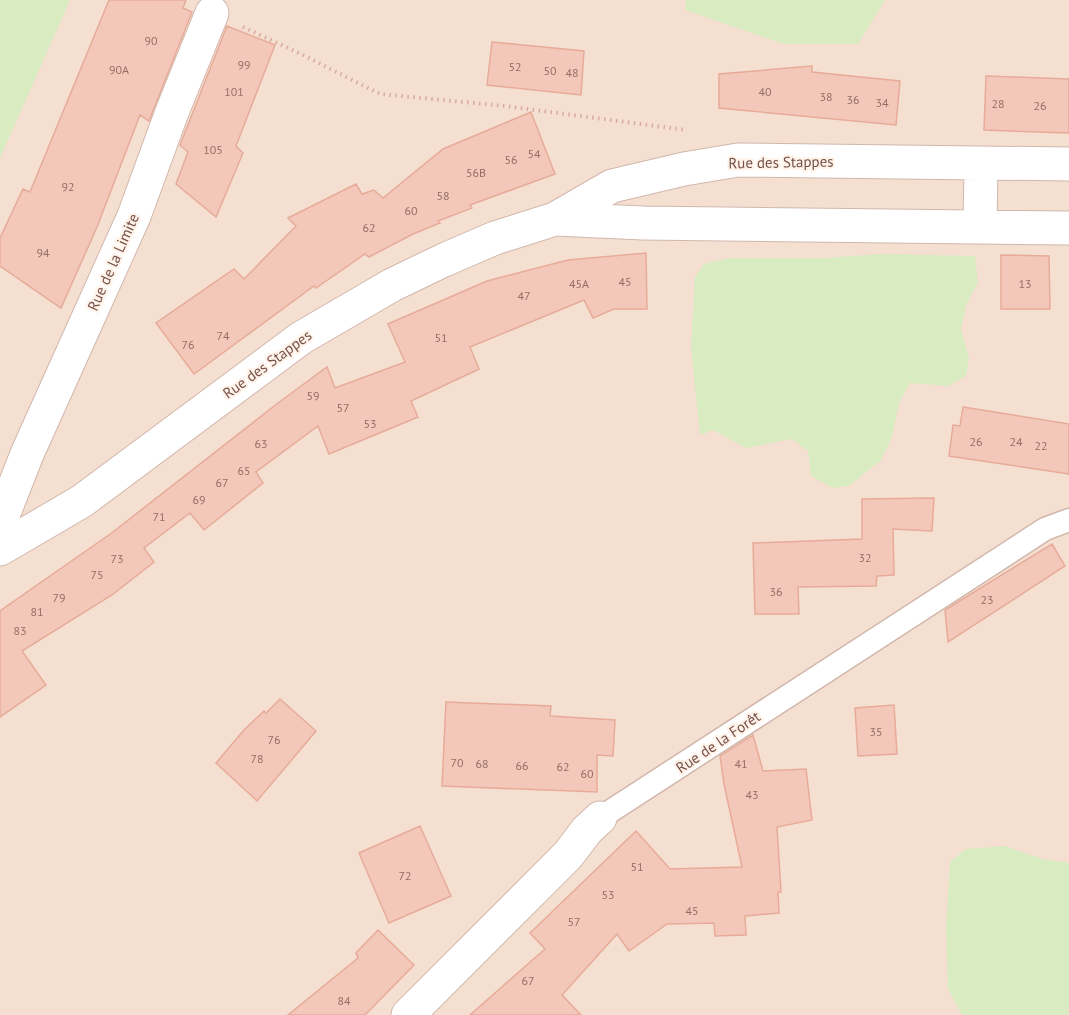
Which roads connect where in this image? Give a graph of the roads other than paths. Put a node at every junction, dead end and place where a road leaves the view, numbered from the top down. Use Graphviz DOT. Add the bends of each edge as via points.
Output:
graph roads {
  1 [pos="217,7"];
  2 [pos="981,164"];
  3 [pos="1069,164"];
  4 [pos="555,219"];
  5 [pos="980,227"];
  6 [pos="1069,228"];
  7 [pos="1069,520"];
  8 [pos="0,523"];
  9 [pos="0,549"];
  10 [pos="600,818"];
  11 [pos="408,1015"];
  1 -- 8 [label="street, Rue de la Limite" via="172,112 134,216"];
  2 -- 3 [label="street, Rue des Stappes"];
  2 -- 4 [label="street, Rue des Stappes" via="738,160 612,186"];
  2 -- 5 [label="street"];
  4 -- 5 [label="street, Rue des Stappes"];
  4 -- 9 [label="street, Rue des Stappes" via="444,260 350,308 301,338 82,501"];
  5 -- 6 [label="street, Rue des Stappes"];
  7 -- 10 [label="lane, Rue de la Forêt" via="1046,529"];
  10 -- 11 [label="street, Rue de la Forêt"];
}
